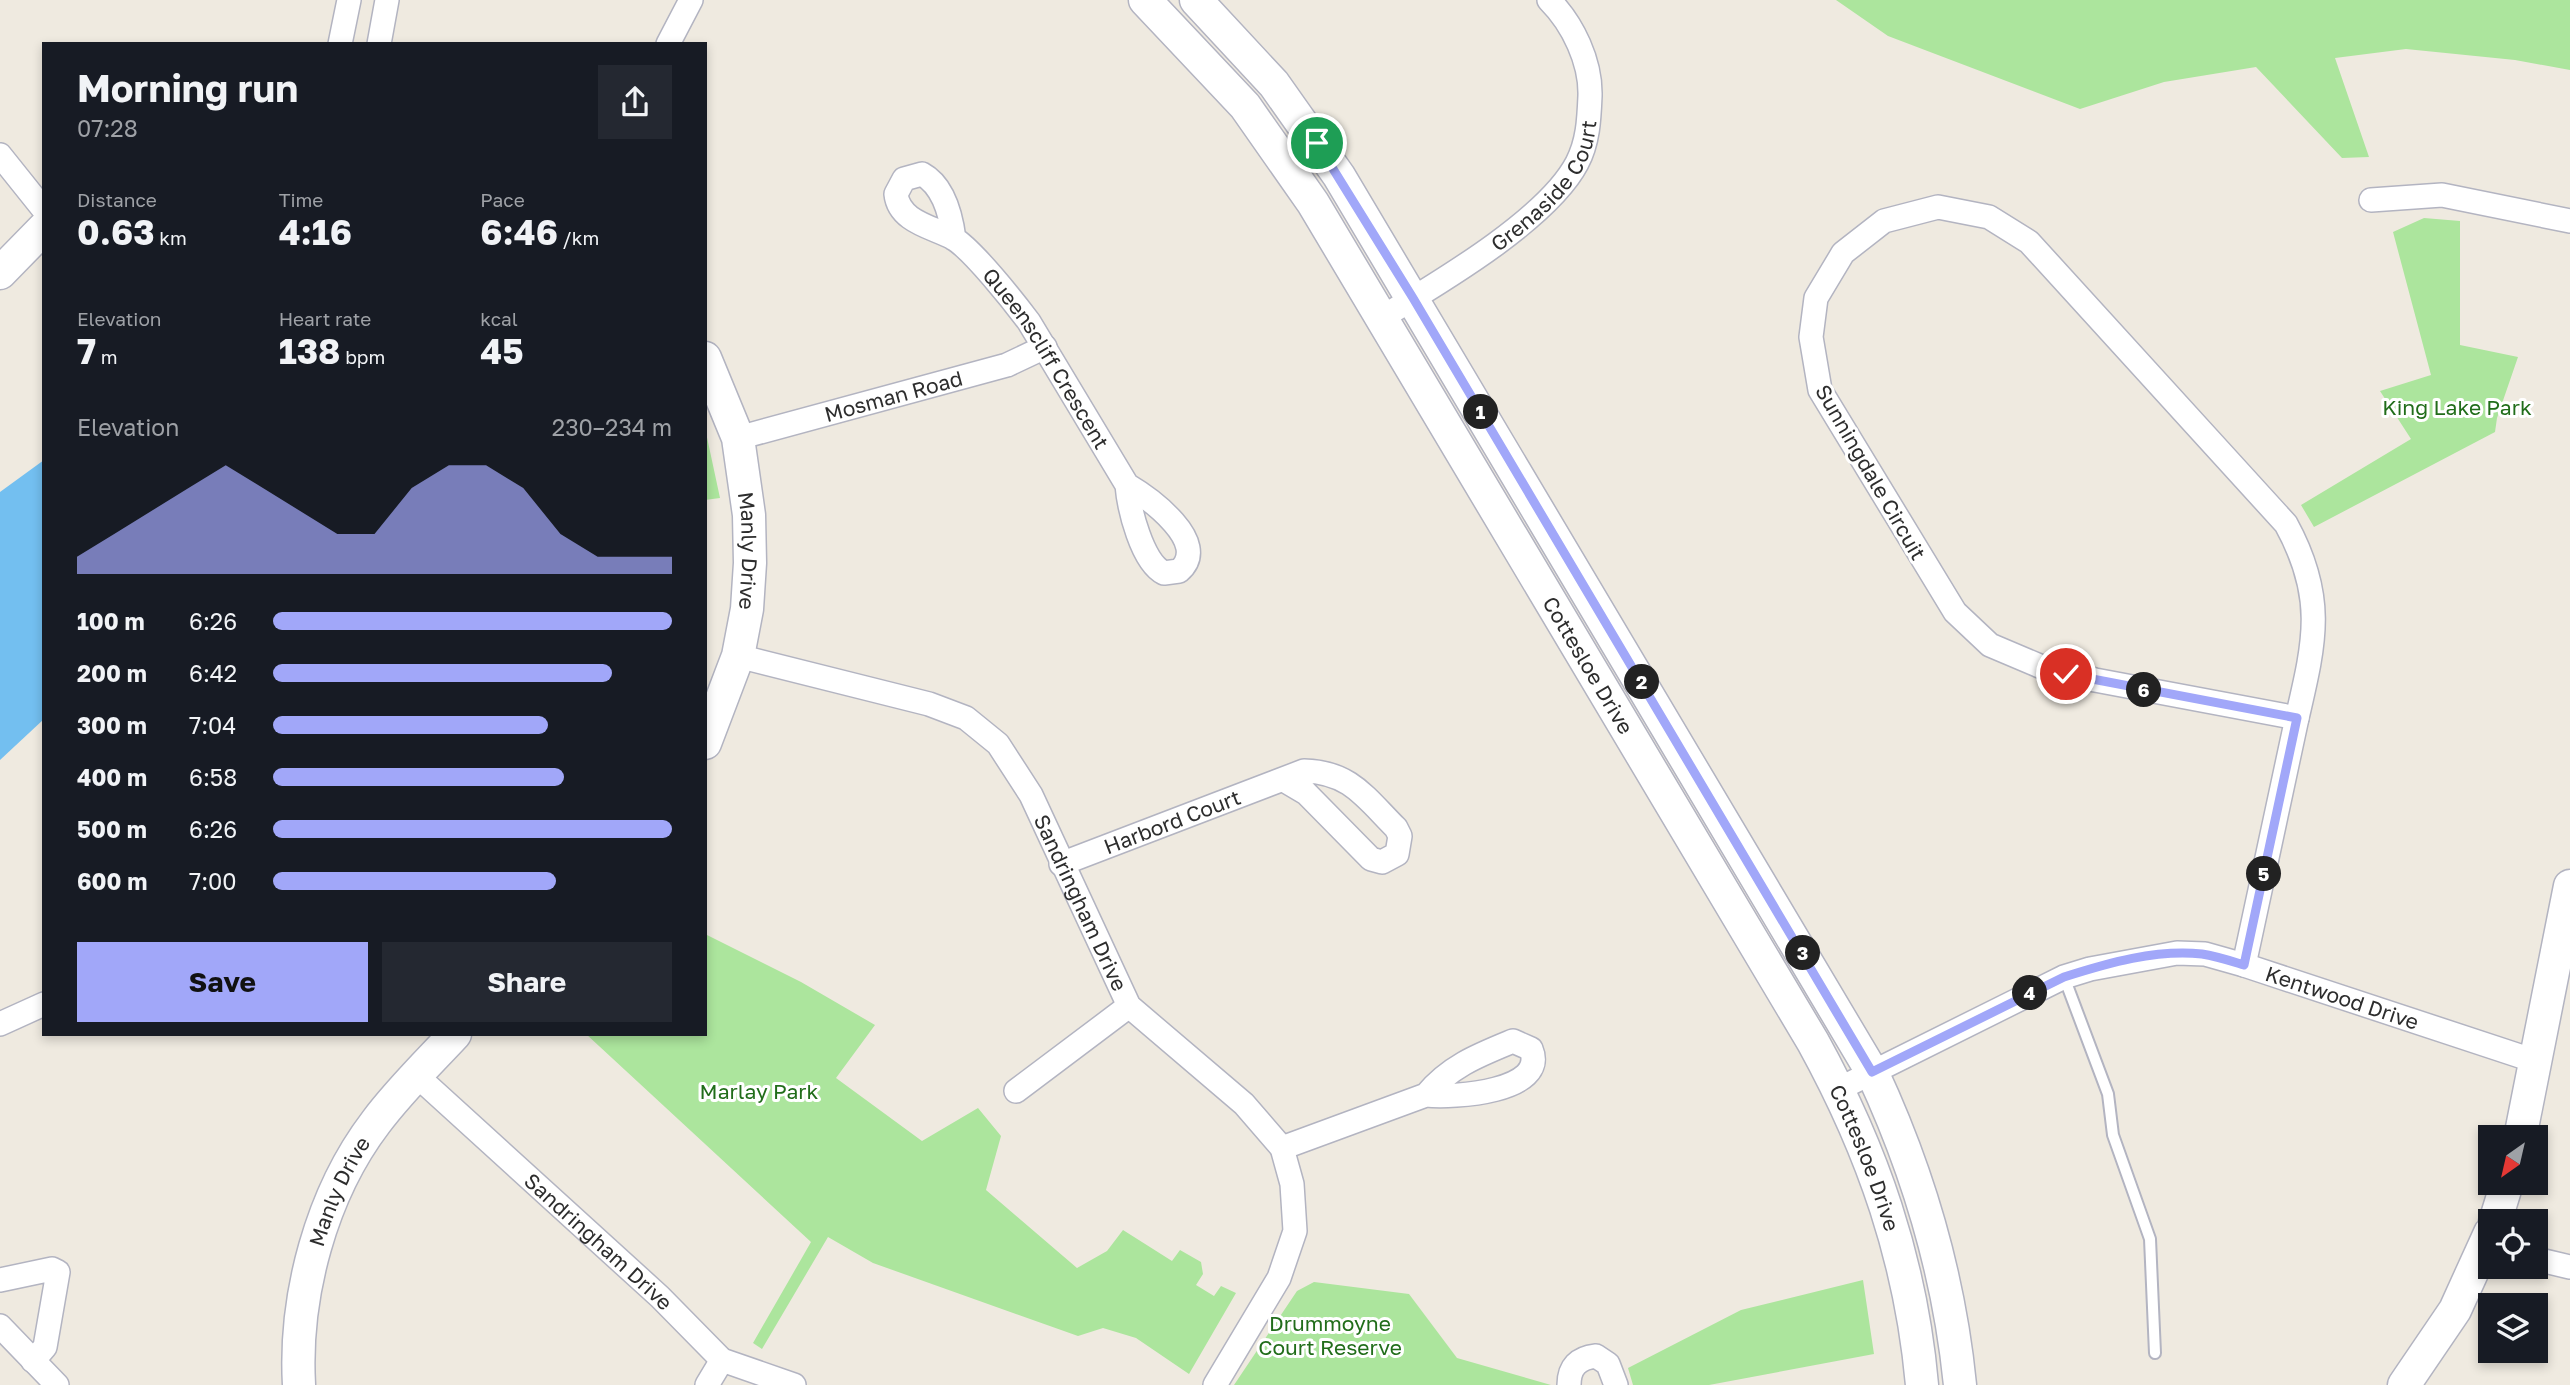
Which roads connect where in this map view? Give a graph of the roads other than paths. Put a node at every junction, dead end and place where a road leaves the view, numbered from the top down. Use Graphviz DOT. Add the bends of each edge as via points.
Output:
graph roads {
  1 [pos="349,0"];
  2 [pos="387,0"];
  3 [pos="691,0"];
  4 [pos="1145,0"];
  5 [pos="1196,0"];
  6 [pos="1549,0"];
  7 [pos="340,42"];
  8 [pos="379,42"];
  9 [pos="669,42"];
  10 [pos="0,155"];
  11 [pos="2371,200"];
  12 [pos="42,208"];
  13 [pos="2570,220"];
  14 [pos="42,230"];
  15 [pos="954,239"];
  16 [pos="0,273"];
  17 [pos="1413,298"];
  18 [pos="1381,318"];
  19 [pos="1045,347"];
  20 [pos="707,363"];
  21 [pos="738,438"];
  22 [pos="1127,485"];
  23 [pos="738,656"];
  24 [pos="2297,718"];
  25 [pos="707,738"];
  26 [pos="1284,780"];
  27 [pos="1061,864"];
  28 [pos="2569,896"];
  29 [pos="2244,965"];
  30 [pos="2064,977"];
  31 [pos="1129,1006"];
  32 [pos="40,1010"];
  33 [pos="0,1024"];
  34 [pos="453,1036"];
  35 [pos="2535,1061"];
  36 [pos="1872,1072"];
  37 [pos="416,1075"];
  38 [pos="1839,1089"];
  39 [pos="1016,1091"];
  40 [pos="1426,1095"];
  41 [pos="2522,1125"];
  42 [pos="1282,1148"];
  43 [pos="2478,1261"];
  44 [pos="2548,1261"];
  45 [pos="2570,1266"];
  46 [pos="0,1280"];
  47 [pos="0,1326"];
  48 [pos="2155,1353"];
  49 [pos="722,1360"];
  50 [pos="33,1361"];
  51 [pos="57,1385"];
  52 [pos="299,1385"];
  53 [pos="707,1385"];
  54 [pos="794,1385"];
  55 [pos="1215,1385"];
  56 [pos="1569,1385"];
  57 [pos="1616,1385"];
  58 [pos="1922,1385"];
  59 [pos="1959,1385"];
  60 [pos="2404,1385"];
  1 -- 7 [label="street"];
  2 -- 8 [label="street"];
  3 -- 9 [label="street"];
  4 -- 18 [label="main road, Cottesloe Drive" via="1266,133"];
  5 -- 17 [label="main road, Cottesloe Drive" via="1296,112"];
  6 -- 17 [label="street, Grenaside Court" via="1575,36 1591,88 1589,125 1577,163 1554,197"];
  10 -- 12 [label="street"];
  11 -- 13 [label="street" via="2442,195"];
  14 -- 16 [label="main road"];
  15 -- 19 [label="street, Queenscliff Crescent" via="1011,298"];
  17 -- 18 [label="street, Grenaside Court"];
  17 -- 36 [label="main road, Cottesloe Drive"];
  18 -- 38 [label="main road, Cottesloe Drive"];
  19 -- 21 [label="street, Mosman Road" via="1007,365"];
  19 -- 22 [label="street, Queenscliff Crescent"];
  20 -- 21 [label="main road, Manly Drive"];
  21 -- 23 [label="main road, Manly Drive" via="749,515 750,563"];
  23 -- 25 [label="main road, Manly Drive"];
  23 -- 27 [label="street, Sandringham Drive" via="929,704 966,718 998,744 1031,795"];
  24 -- 24 [label="street, Sunningdale Circuit" via="2042,667 1990,645 1966,625 1932,577 1820,390 1813,360 1812,318 1822,284 1843,253 1884,221 1938,207 1973,212 2004,224 2047,260 2290,532 2314,598 2311,653"];
  24 -- 29 [label="street, Sunningdale Circuit"];
  26 -- 26 [label="street, Harbord Court" via="1304,771 1329,771 1354,785 1396,828 1400,836 1397,854 1381,862 1371,859 1306,793"];
  26 -- 27 [label="street, Harbord Court"];
  27 -- 31 [label="street, Sandringham Drive"];
  28 -- 35 [label="main road"];
  29 -- 30 [label="street, Kentwood Drive" via="2205,954 2177,953 2122,960"];
  29 -- 35 [label="street, Kentwood Drive"];
  30 -- 36 [label="street, Kentwood Drive"];
  30 -- 48 [label="lane" via="2108,1094 2113,1135 2150,1239"];
  31 -- 39 [label="street"];
  31 -- 42 [label="street, Sandringham Drive" via="1244,1104"];
  32 -- 33 [label="street"];
  34 -- 37 [label="main road, Manly Drive"];
  35 -- 41 [label="main road"];
  36 -- 38 [label="street, Kentwood Drive"];
  36 -- 59 [label="main road, Cottesloe Drive" via="1905,1147 1936,1240"];
  37 -- 49 [label="street, Sandringham Drive" via="660,1297"];
  37 -- 52 [label="main road, Manly Drive" via="375,1123 328,1211 303,1303"];
  38 -- 58 [label="main road, Cottesloe Drive" via="1891,1215 1910,1291"];
  40 -- 42 [label="street"];
  42 -- 55 [label="street, Sandringham Drive" via="1292,1184 1295,1231 1279,1278"];
  43 -- 60 [label="main road" via="2455,1310"];
  44 -- 45 [label="street"];
  46 -- 50 [label="street" via="52,1269 58,1272 45,1347"];
  47 -- 50 [label="street"];
  49 -- 53 [label="street"];
  49 -- 54 [label="street, Sandringham Drive"];
  50 -- 51 [label="street"];
  56 -- 57 [label="street" via="1577,1362 1596,1356 1608,1364"];
}
